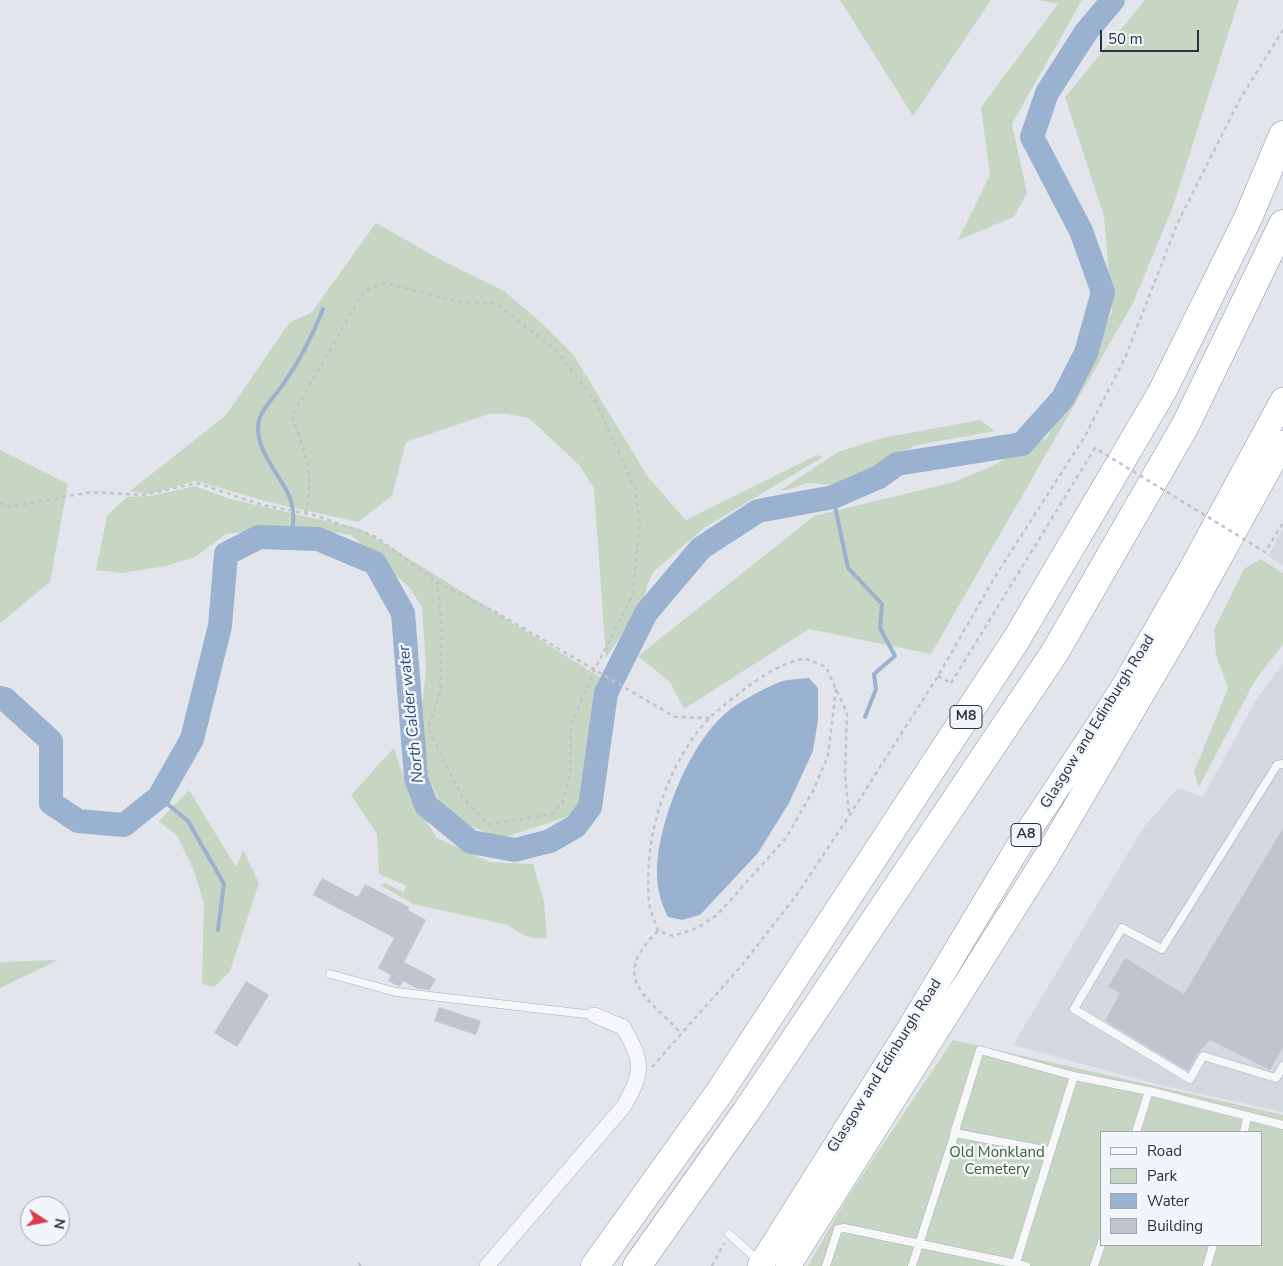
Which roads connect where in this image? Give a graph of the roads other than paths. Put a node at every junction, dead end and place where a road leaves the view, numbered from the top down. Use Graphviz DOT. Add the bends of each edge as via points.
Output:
graph roads {
  1 [pos="1283,136"];
  2 [pos="1283,224"];
  3 [pos="1283,400"];
  4 [pos="1283,443"];
  5 [pos="1283,764"];
  6 [pos="330,974"];
  7 [pos="594,1015"];
  8 [pos="1283,1066"];
  9 [pos="1074,1076"];
  10 [pos="1149,1091"];
  11 [pos="1248,1118"];
  12 [pos="1283,1125"];
  13 [pos="1136,1131"];
  14 [pos="1244,1131"];
  15 [pos="954,1134"];
  16 [pos="1050,1151"];
  17 [pos="729,1234"];
  18 [pos="919,1244"];
  19 [pos="1101,1246"];
  20 [pos="1213,1246"];
  21 [pos="761,1265"];
  22 [pos="1015,1265"];
  23 [pos="487,1266"];
  24 [pos="595,1266"];
  25 [pos="637,1266"];
  26 [pos="788,1266"];
  27 [pos="826,1266"];
  28 [pos="912,1266"];
  29 [pos="1026,1266"];
  30 [pos="1094,1266"];
  31 [pos="1207,1266"];
  1 -- 24 [label="highway, M8" via="1248,218 1162,392 1016,640 720,1092"];
  2 -- 25 [label="highway, M8" via="1185,426 1055,652 746,1112"];
  3 -- 21 [label="highway, Glasgow and Edinburgh Road / A8" via="1121,691 1020,844 908,1031"];
  4 -- 26 [label="highway, Glasgow and Edinburgh Road / A8" via="1184,622 1048,854"];
  5 -- 8 [label="lane" via="1277,765 1162,949 1122,928 1074,1009 1190,1079 1203,1056 1276,1078"];
  6 -- 7 [label="lane" via="396,992"];
  7 -- 23 [label="street" via="623,1027 640,1063 636,1084 624,1106"];
  9 -- 10 [label="lane"];
  9 -- 15 [label="lane" via="980,1050"];
  9 -- 16 [label="lane"];
  10 -- 11 [label="lane"];
  10 -- 13 [label="lane"];
  11 -- 12 [label="lane"];
  11 -- 14 [label="lane"];
  15 -- 16 [label="lane"];
  15 -- 18 [label="lane"];
  16 -- 22 [label="lane"];
  17 -- 21 [label="lane"];
  18 -- 22 [label="lane"];
  18 -- 27 [label="lane" via="838,1229"];
  18 -- 28 [label="lane"];
  19 -- 30 [label="lane"];
  20 -- 31 [label="lane"];
  22 -- 29 [label="lane"];
}
